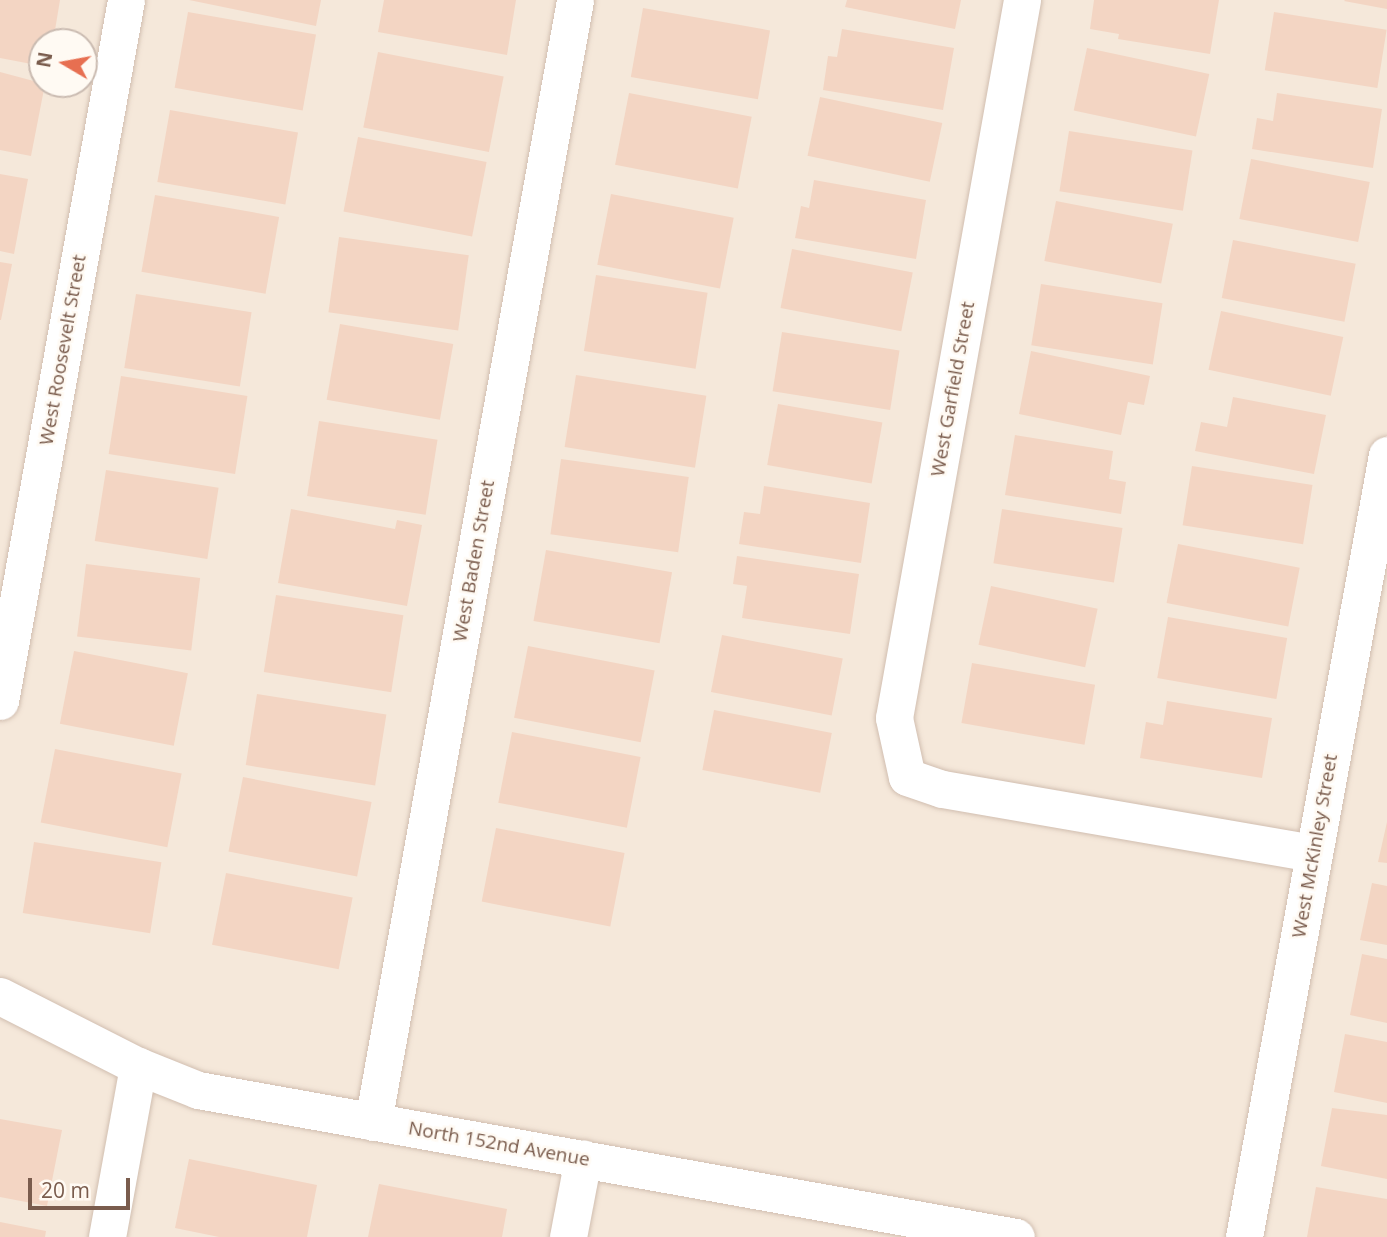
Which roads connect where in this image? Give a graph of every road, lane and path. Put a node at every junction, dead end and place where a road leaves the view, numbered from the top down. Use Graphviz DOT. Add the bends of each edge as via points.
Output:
graph roads {
  1 [pos="126,0"];
  2 [pos="575,0"];
  3 [pos="1022,0"];
  4 [pos="1387,455"];
  5 [pos="0,701"];
  6 [pos="1314,853"];
  7 [pos="0,996"];
  8 [pos="138,1066"];
  9 [pos="373,1122"];
  10 [pos="583,1158"];
  11 [pos="107,1237"];
  12 [pos="568,1237"];
  13 [pos="1016,1237"];
  14 [pos="1244,1237"];
  1 -- 5 [label="street, West Roosevelt Street"];
  2 -- 9 [label="street, West Baden Street"];
  3 -- 6 [label="street, West Garfield Street" via="894,718 907,777 943,789"];
  4 -- 6 [label="street, West McKinley Street"];
  6 -- 14 [label="street, West McKinley Street"];
  7 -- 8 [label="street, North 152nd Avenue"];
  8 -- 9 [label="street, North 152nd Avenue" via="198,1090"];
  8 -- 11 [label="street"];
  9 -- 10 [label="street, North 152nd Avenue"];
  10 -- 12 [label="street"];
  10 -- 13 [label="street, North 152nd Avenue"];
}
